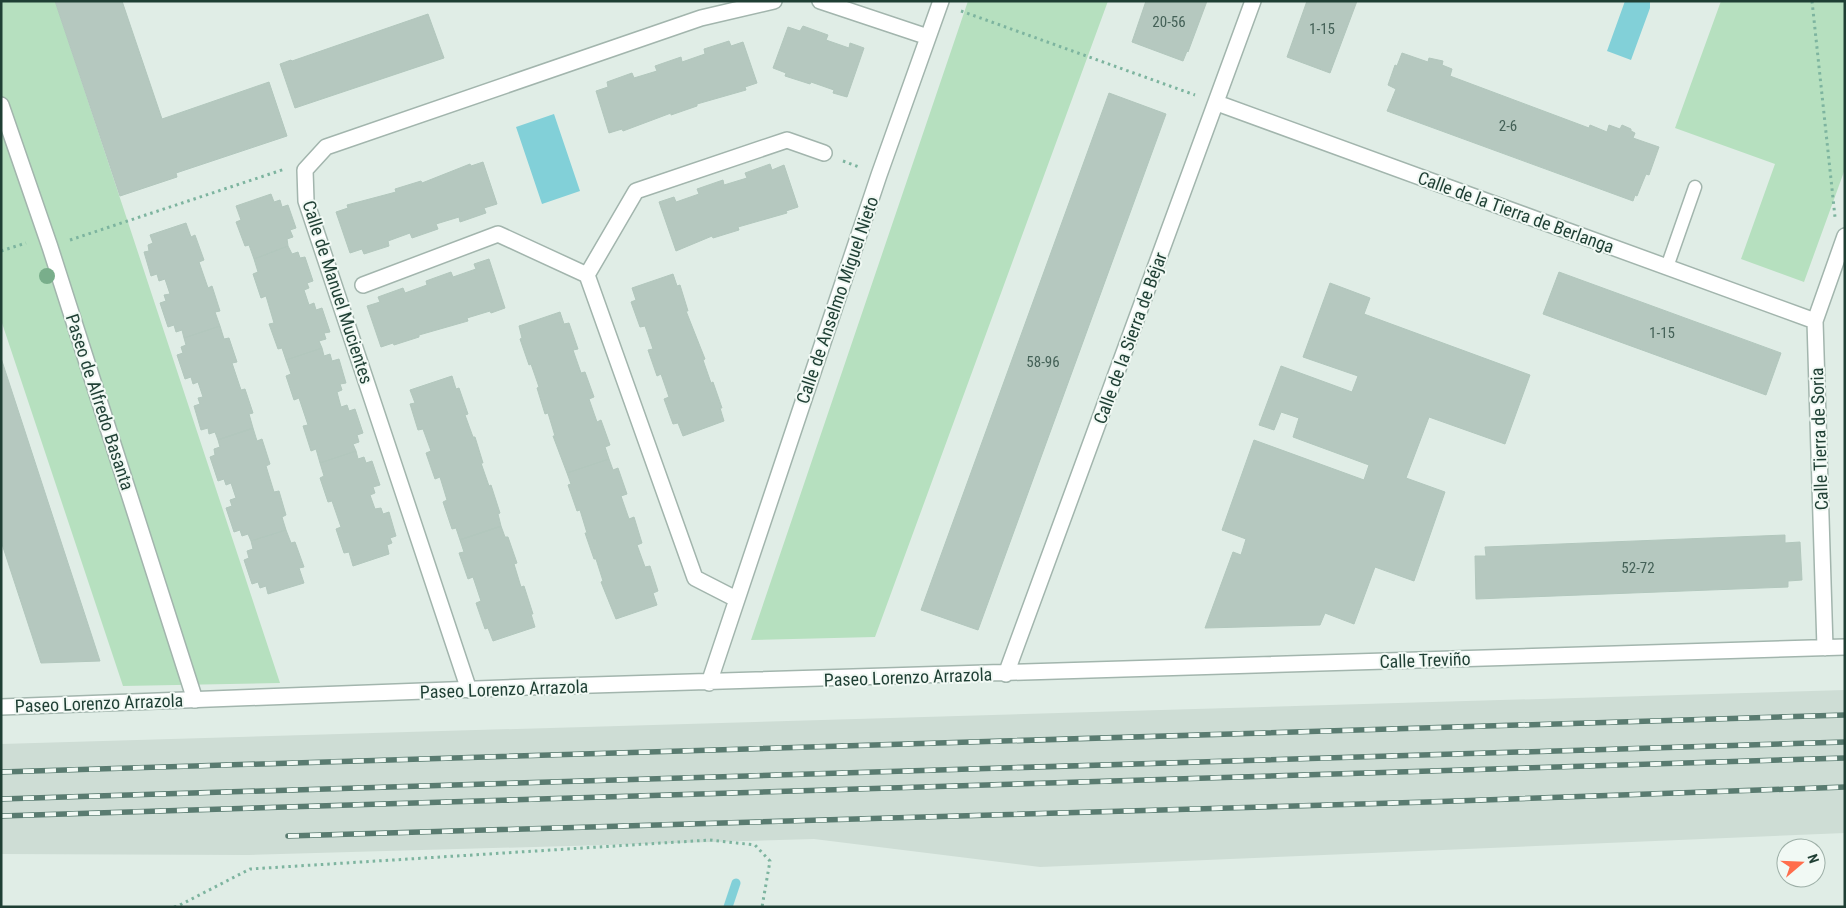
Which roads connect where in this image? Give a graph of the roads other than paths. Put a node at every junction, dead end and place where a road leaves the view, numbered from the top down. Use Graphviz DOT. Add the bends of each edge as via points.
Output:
graph roads {
  1 [pos="774,1"];
  2 [pos="820,1"];
  3 [pos="1253,1"];
  4 [pos="940,3"];
  5 [pos="928,37"];
  6 [pos="1217,103"];
  7 [pos="1,105"];
  8 [pos="824,153"];
  9 [pos="1696,187"];
  10 [pos="1845,236"];
  11 [pos="1667,268"];
  12 [pos="587,275"];
  13 [pos="363,285"];
  14 [pos="1815,321"];
  15 [pos="736,599"];
  16 [pos="1845,647"];
  17 [pos="1825,648"];
  18 [pos="1006,674"];
  19 [pos="709,683"];
  20 [pos="469,690"];
  21 [pos="195,700"];
  22 [pos="1,706"];
  1 -- 20 [label="street, Calle de Manuel Mucientes" via="701,18 326,147 305,170 306,201"];
  2 -- 5 [label="street"];
  3 -- 6 [label="street, Calle de la Sierra de Béjar"];
  4 -- 5 [label="street, Calle de Anselmo Miguel Nieto"];
  5 -- 15 [label="street, Calle de Anselmo Miguel Nieto"];
  6 -- 11 [label="street, Calle de la Tierra de Berlanga"];
  6 -- 18 [label="street, Calle de la Sierra de Béjar"];
  7 -- 21 [label="street, Paseo de Alfredo Basanta" via="50,247"];
  8 -- 12 [label="street" via="787,140 636,191"];
  9 -- 11 [label="lane"];
  10 -- 14 [label="street, Calle Tierra de Soria"];
  11 -- 14 [label="street, Calle de la Tierra de Berlanga"];
  12 -- 13 [label="street" via="498,234"];
  12 -- 15 [label="street" via="695,578"];
  14 -- 17 [label="street, Calle Tierra de Soria"];
  15 -- 19 [label="street, Calle de Anselmo Miguel Nieto"];
  16 -- 17 [label="street, Calle Treviño"];
  17 -- 18 [label="street, Calle Treviño"];
  18 -- 19 [label="street, Paseo Lorenzo Arrazola"];
  19 -- 20 [label="street, Paseo Lorenzo Arrazola"];
  20 -- 21 [label="street, Paseo Lorenzo Arrazola"];
  21 -- 22 [label="street, Paseo Lorenzo Arrazola"];
}
